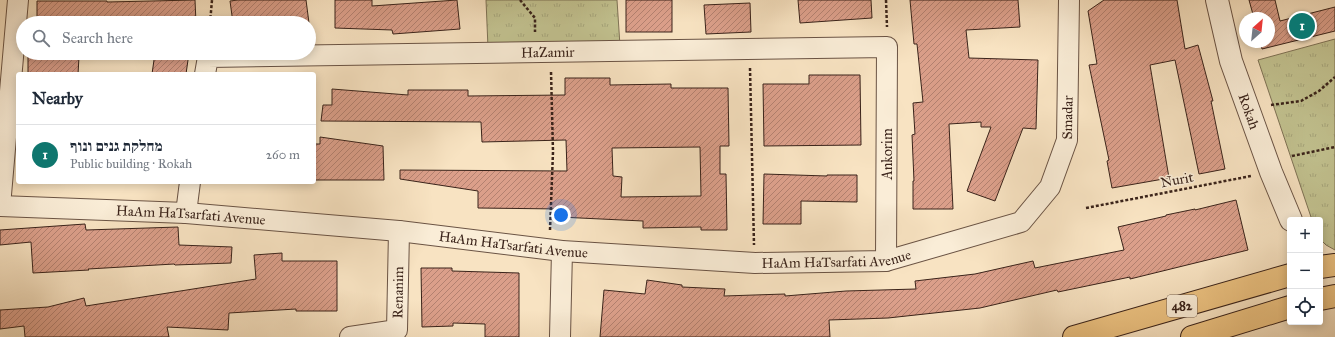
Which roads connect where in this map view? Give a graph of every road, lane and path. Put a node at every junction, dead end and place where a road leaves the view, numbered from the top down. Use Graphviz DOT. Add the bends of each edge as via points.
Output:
graph roads {
  1 [pos="18,0"];
  2 [pos="212,0"];
  3 [pos="520,0"];
  4 [pos="886,0"];
  5 [pos="1069,0"];
  6 [pos="1217,0"];
  7 [pos="17,16"];
  8 [pos="211,16"];
  9 [pos="16,23"];
  10 [pos="887,47"];
  11 [pos="750,49"];
  12 [pos="544,52"];
  13 [pos="206,66"];
  14 [pos="1335,77"];
  15 [pos="1271,105"];
  16 [pos="1335,147"];
  17 [pos="1292,156"];
  18 [pos="1271,172"];
  19 [pos="190,184"];
  20 [pos="0,206"];
  21 [pos="1086,208"];
  22 [pos="186,213"];
  23 [pos="1290,217"];
  24 [pos="1021,222"];
  25 [pos="399,231"];
  26 [pos="555,250"];
  27 [pos="886,261"];
  28 [pos="755,263"];
  29 [pos="1335,265"];
  30 [pos="1323,267"];
  31 [pos="1287,276"];
  32 [pos="1287,308"];
  33 [pos="350,337"];
  34 [pos="560,337"];
  35 [pos="1074,337"];
  36 [pos="1192,337"];
  1 -- 7 [label="street"];
  2 -- 8 [label="path"];
  3 -- 12 [label="path" via="535,18"];
  4 -- 10 [label="path"];
  5 -- 24 [label="street, Smadar" via="1067,140 1050,187"];
  6 -- 18 [label="street, Rokah" via="1231,60"];
  9 -- 20 [label="street"];
  10 -- 11 [label="street, HaZamir"];
  10 -- 27 [label="street, Ankorim"];
  11 -- 12 [label="street, HaZamir"];
  11 -- 28 [label="path"];
  12 -- 13 [label="street, HaZamir"];
  12 -- 26 [label="path" via="554,152"];
  14 -- 15 [label="path" via="1302,101"];
  16 -- 17 [label="path"];
  18 -- 21 [label="path, Nurit"];
  18 -- 23 [label="street, Rokah"];
  19 -- 22 [label="street"];
  20 -- 22 [label="street, HaAm HaTsarfati Avenue"];
  22 -- 25 [label="street, HaAm HaTsarfati Avenue"];
  24 -- 27 [label="street, HaAm HaTsarfati Avenue"];
  25 -- 26 [label="street, HaAm HaTsarfati Avenue"];
  25 -- 33 [label="street, Renanim" via="397,330"];
  26 -- 28 [label="street, HaAm HaTsarfati Avenue"];
  26 -- 34 [label="street"];
  27 -- 28 [label="street, HaAm HaTsarfati Avenue"];
  29 -- 30 [label="main road"];
  31 -- 35 [label="main road, 482"];
  32 -- 36 [label="main road, 482"];
}
